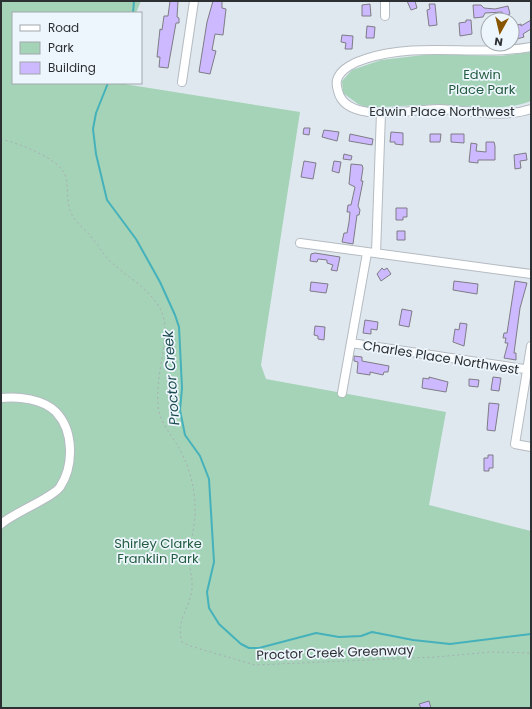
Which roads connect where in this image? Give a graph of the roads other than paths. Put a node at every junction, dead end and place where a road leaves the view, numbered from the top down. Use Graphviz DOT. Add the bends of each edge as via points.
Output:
graph roads {
  1 [pos="194,1"];
  2 [pos="385,1"];
  3 [pos="385,16"];
  4 [pos="531,46"];
  5 [pos="182,82"];
  6 [pos="531,109"];
  7 [pos="381,113"];
  8 [pos="300,243"];
  9 [pos="367,253"];
  10 [pos="376,253"];
  11 [pos="531,274"];
  12 [pos="351,343"];
  13 [pos="531,346"];
  14 [pos="529,370"];
  15 [pos="342,393"];
  16 [pos="1,398"];
  17 [pos="531,448"];
  18 [pos="1,524"];
  1 -- 5 [label="street"];
  2 -- 3 [label="street"];
  4 -- 7 [label="street, Edwin Place Northwest" via="500,50 443,49 401,52 366,59 340,74 336,83 343,102 352,108"];
  6 -- 7 [label="street, Edwin Place Northwest" via="487,113 437,109"];
  7 -- 10 [label="street"];
  8 -- 9 [label="street"];
  9 -- 10 [label="street"];
  9 -- 12 [label="street"];
  10 -- 11 [label="street"];
  12 -- 14 [label="street, Charles Place Northwest"];
  12 -- 15 [label="street"];
  13 -- 14 [label="street"];
  14 -- 17 [label="street" via="515,444"];
  16 -- 18 [label="street" via="19,397 45,405 56,412 67,433 70,454 68,470 59,488"];
}
